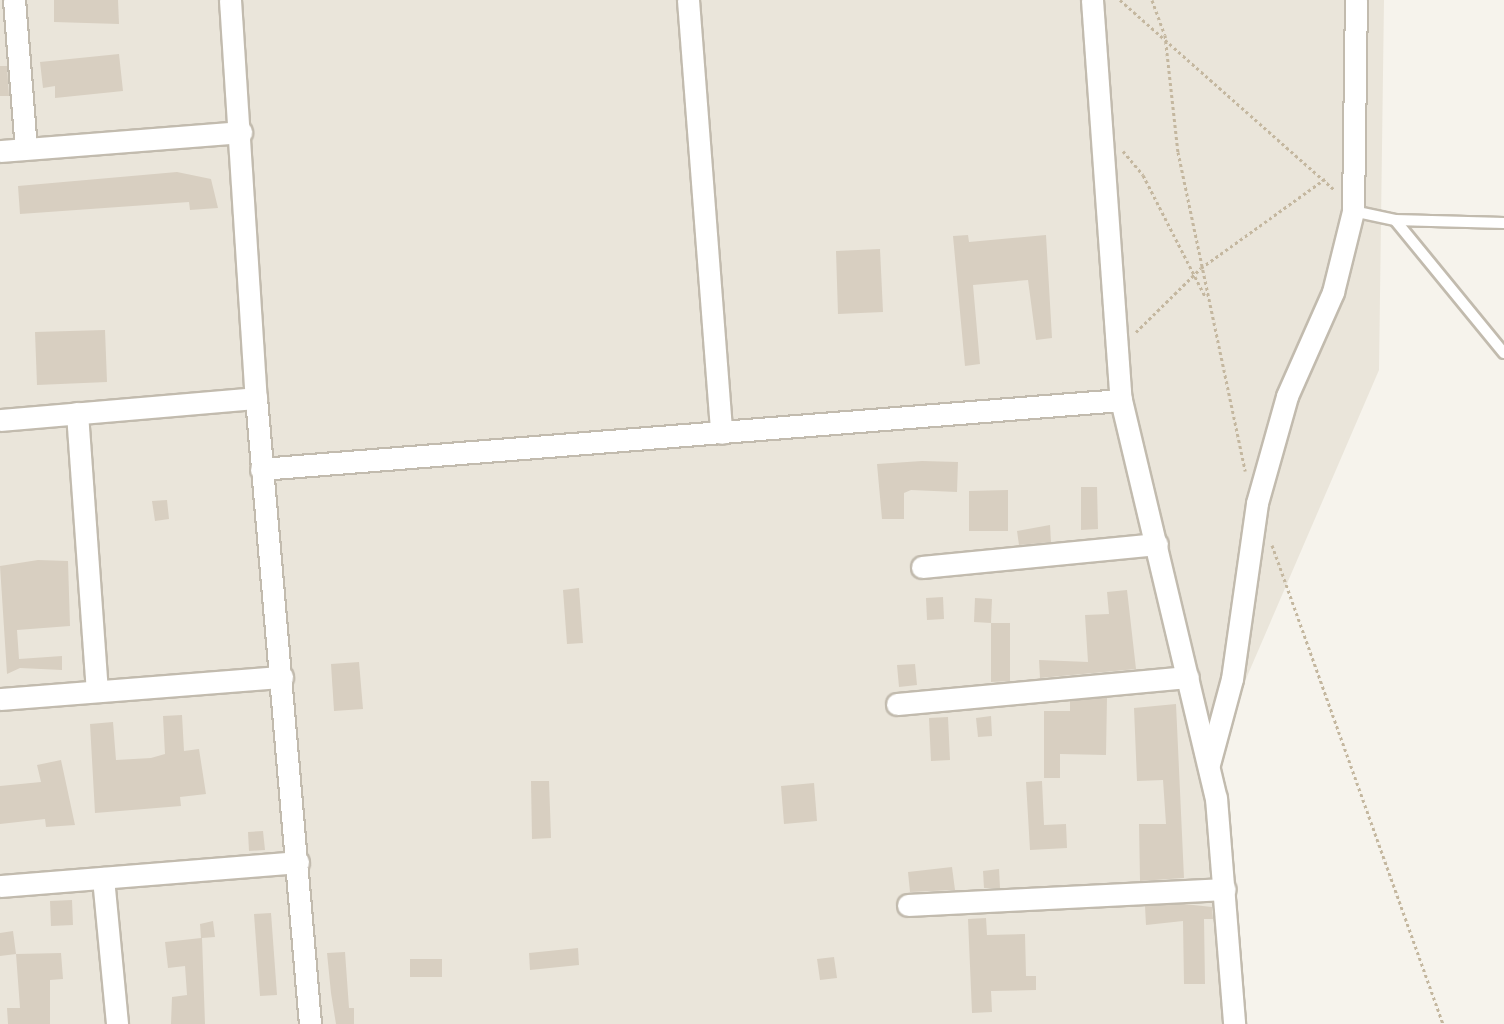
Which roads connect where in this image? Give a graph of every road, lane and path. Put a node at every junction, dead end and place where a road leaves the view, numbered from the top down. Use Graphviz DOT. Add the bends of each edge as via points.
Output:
graph roads {
  1 [pos="14,0"];
  2 [pos="230,0"];
  3 [pos="688,0"];
  4 [pos="1092,0"];
  5 [pos="1120,0"];
  6 [pos="1152,0"];
  7 [pos="1356,0"];
  8 [pos="1165,35"];
  9 [pos="241,132"];
  10 [pos="1103,138"];
  11 [pos="26,148"];
  12 [pos="0,151"];
  13 [pos="1324,178"];
  14 [pos="1353,211"];
  15 [pos="1395,220"];
  16 [pos="1504,224"];
  17 [pos="1201,268"];
  18 [pos="1193,277"];
  19 [pos="1207,300"];
  20 [pos="1120,340"];
  21 [pos="1504,353"];
  22 [pos="256,398"];
  23 [pos="1121,399"];
  24 [pos="77,413"];
  25 [pos="0,420"];
  26 [pos="721,432"];
  27 [pos="261,469"];
  28 [pos="1257,503"];
  29 [pos="1269,537"];
  30 [pos="1157,544"];
  31 [pos="922,567"];
  32 [pos="282,677"];
  33 [pos="1188,677"];
  34 [pos="97,690"];
  35 [pos="0,699"];
  36 [pos="897,704"];
  37 [pos="1208,767"];
  38 [pos="298,862"];
  39 [pos="103,878"];
  40 [pos="0,886"];
  41 [pos="1225,889"];
  42 [pos="908,905"];
  43 [pos="117,1024"];
  44 [pos="310,1024"];
  45 [pos="1234,1024"];
  46 [pos="1443,1024"];
  1 -- 11 [label="street"];
  2 -- 9 [label="street"];
  3 -- 26 [label="street"];
  4 -- 10 [label="street"];
  5 -- 8 [label="path"];
  6 -- 8 [label="path"];
  7 -- 14 [label="street"];
  8 -- 13 [label="path"];
  8 -- 17 [label="path" via="1178,152"];
  9 -- 11 [label="street"];
  9 -- 22 [label="street"];
  10 -- 18 [label="path" via="1117,143 1143,176"];
  10 -- 20 [label="street"];
  11 -- 12 [label="street"];
  13 -- 14 [label="path"];
  13 -- 17 [label="path"];
  14 -- 15 [label="lane"];
  14 -- 28 [label="street" via="1333,292 1287,396"];
  15 -- 16 [label="lane"];
  15 -- 21 [label="lane"];
  17 -- 18 [label="path"];
  17 -- 19 [label="path"];
  18 -- 19 [label="path"];
  18 -- 20 [label="path" via="1154,318"];
  19 -- 28 [label="path" via="1238,451"];
  20 -- 23 [label="street"];
  22 -- 24 [label="street"];
  22 -- 27 [label="street"];
  23 -- 26 [label="street"];
  23 -- 30 [label="street"];
  24 -- 25 [label="street"];
  24 -- 34 [label="street"];
  26 -- 27 [label="street"];
  27 -- 32 [label="street"];
  28 -- 37 [label="street" via="1232,679"];
  29 -- 46 [label="path"];
  30 -- 31 [label="street"];
  30 -- 33 [label="street"];
  32 -- 34 [label="street"];
  32 -- 38 [label="street"];
  33 -- 36 [label="street"];
  33 -- 37 [label="street"];
  34 -- 35 [label="street"];
  37 -- 41 [label="street"];
  38 -- 39 [label="street"];
  38 -- 44 [label="street"];
  39 -- 40 [label="street"];
  39 -- 43 [label="street"];
  41 -- 42 [label="street"];
  41 -- 45 [label="street"];
}
